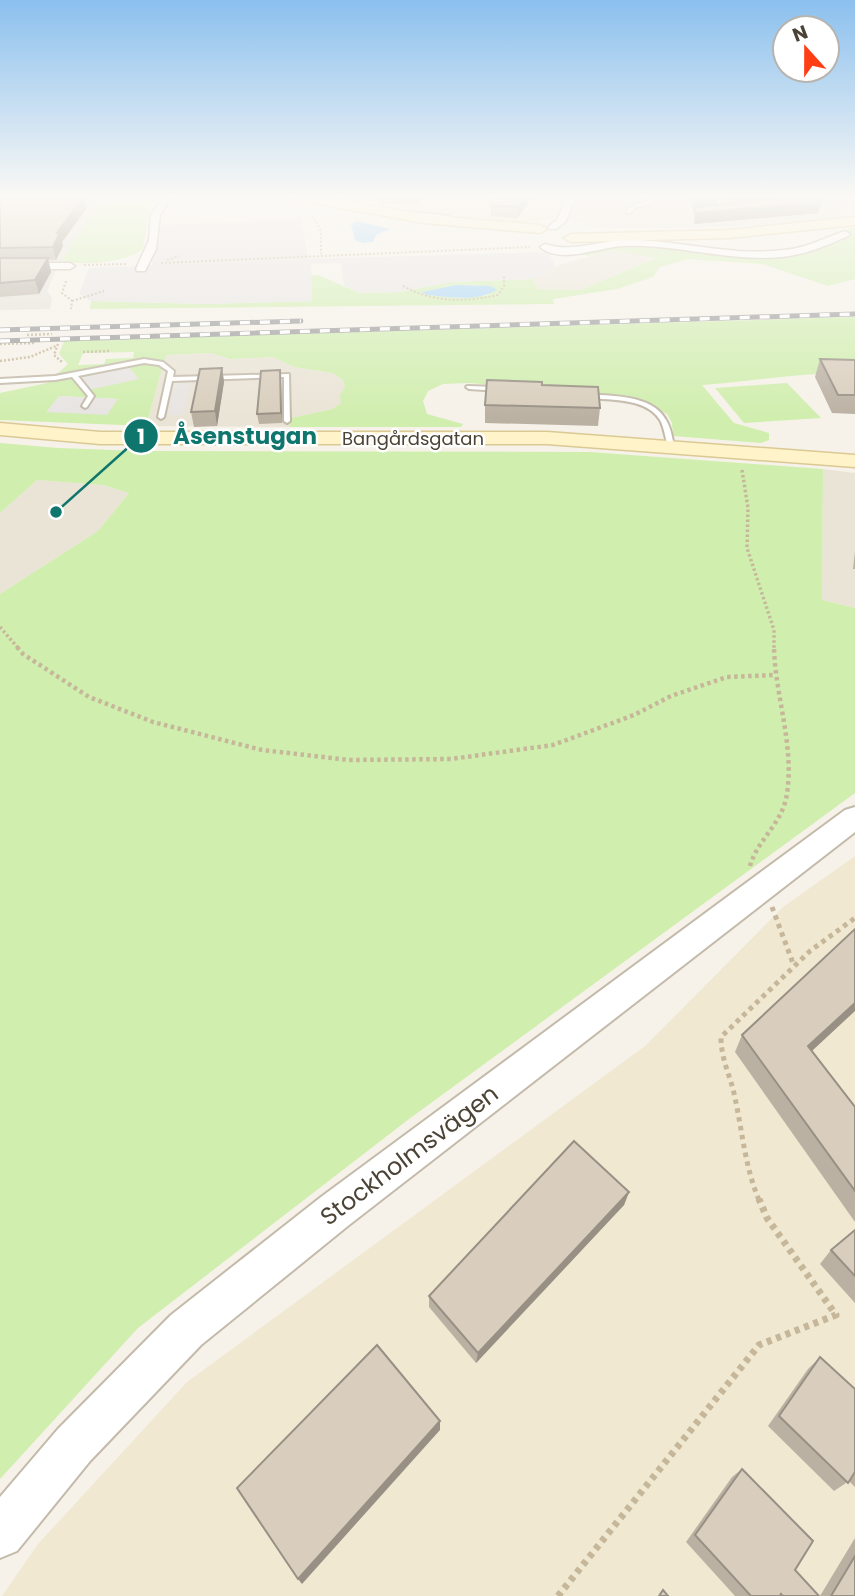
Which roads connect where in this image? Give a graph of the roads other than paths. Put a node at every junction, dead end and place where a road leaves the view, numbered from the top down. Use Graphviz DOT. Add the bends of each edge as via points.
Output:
graph roads {
  1 [pos="128,363"];
  2 [pos="135,372"];
  3 [pos="74,374"];
  4 [pos="169,379"];
  5 [pos="0,381"];
  6 [pos="469,387"];
  7 [pos="509,390"];
  8 [pos="575,395"];
  9 [pos="85,406"];
  10 [pos="161,417"];
  11 [pos="287,421"];
  12 [pos="0,429"];
  13 [pos="671,446"];
  14 [pos="784,454"];
  15 [pos="855,455"];
  16 [pos="855,461"];
  17 [pos="855,817"];
  18 [pos="0,1534"];
  1 -- 2 [label="lane"];
  1 -- 3 [label="lane"];
  1 -- 4 [label="lane" via="160,363 171,371"];
  3 -- 5 [label="lane"];
  3 -- 9 [label="lane" via="91,396"];
  4 -- 10 [label="lane"];
  4 -- 11 [label="lane" via="287,375"];
  6 -- 7 [label="lane"];
  8 -- 13 [label="lane" via="650,407 665,423"];
  12 -- 13 [label="main road, Bangårdsgatan" via="100,438 547,438"];
  13 -- 14 [label="main road, Bangårdsgatan"];
  14 -- 15 [label="main road, Bangårdsgatan"];
  14 -- 16 [label="main road, Bangårdsgatan"];
  17 -- 18 [label="street, Stockholmsvägen" via="335,1211 186,1330 74,1445"];
}
